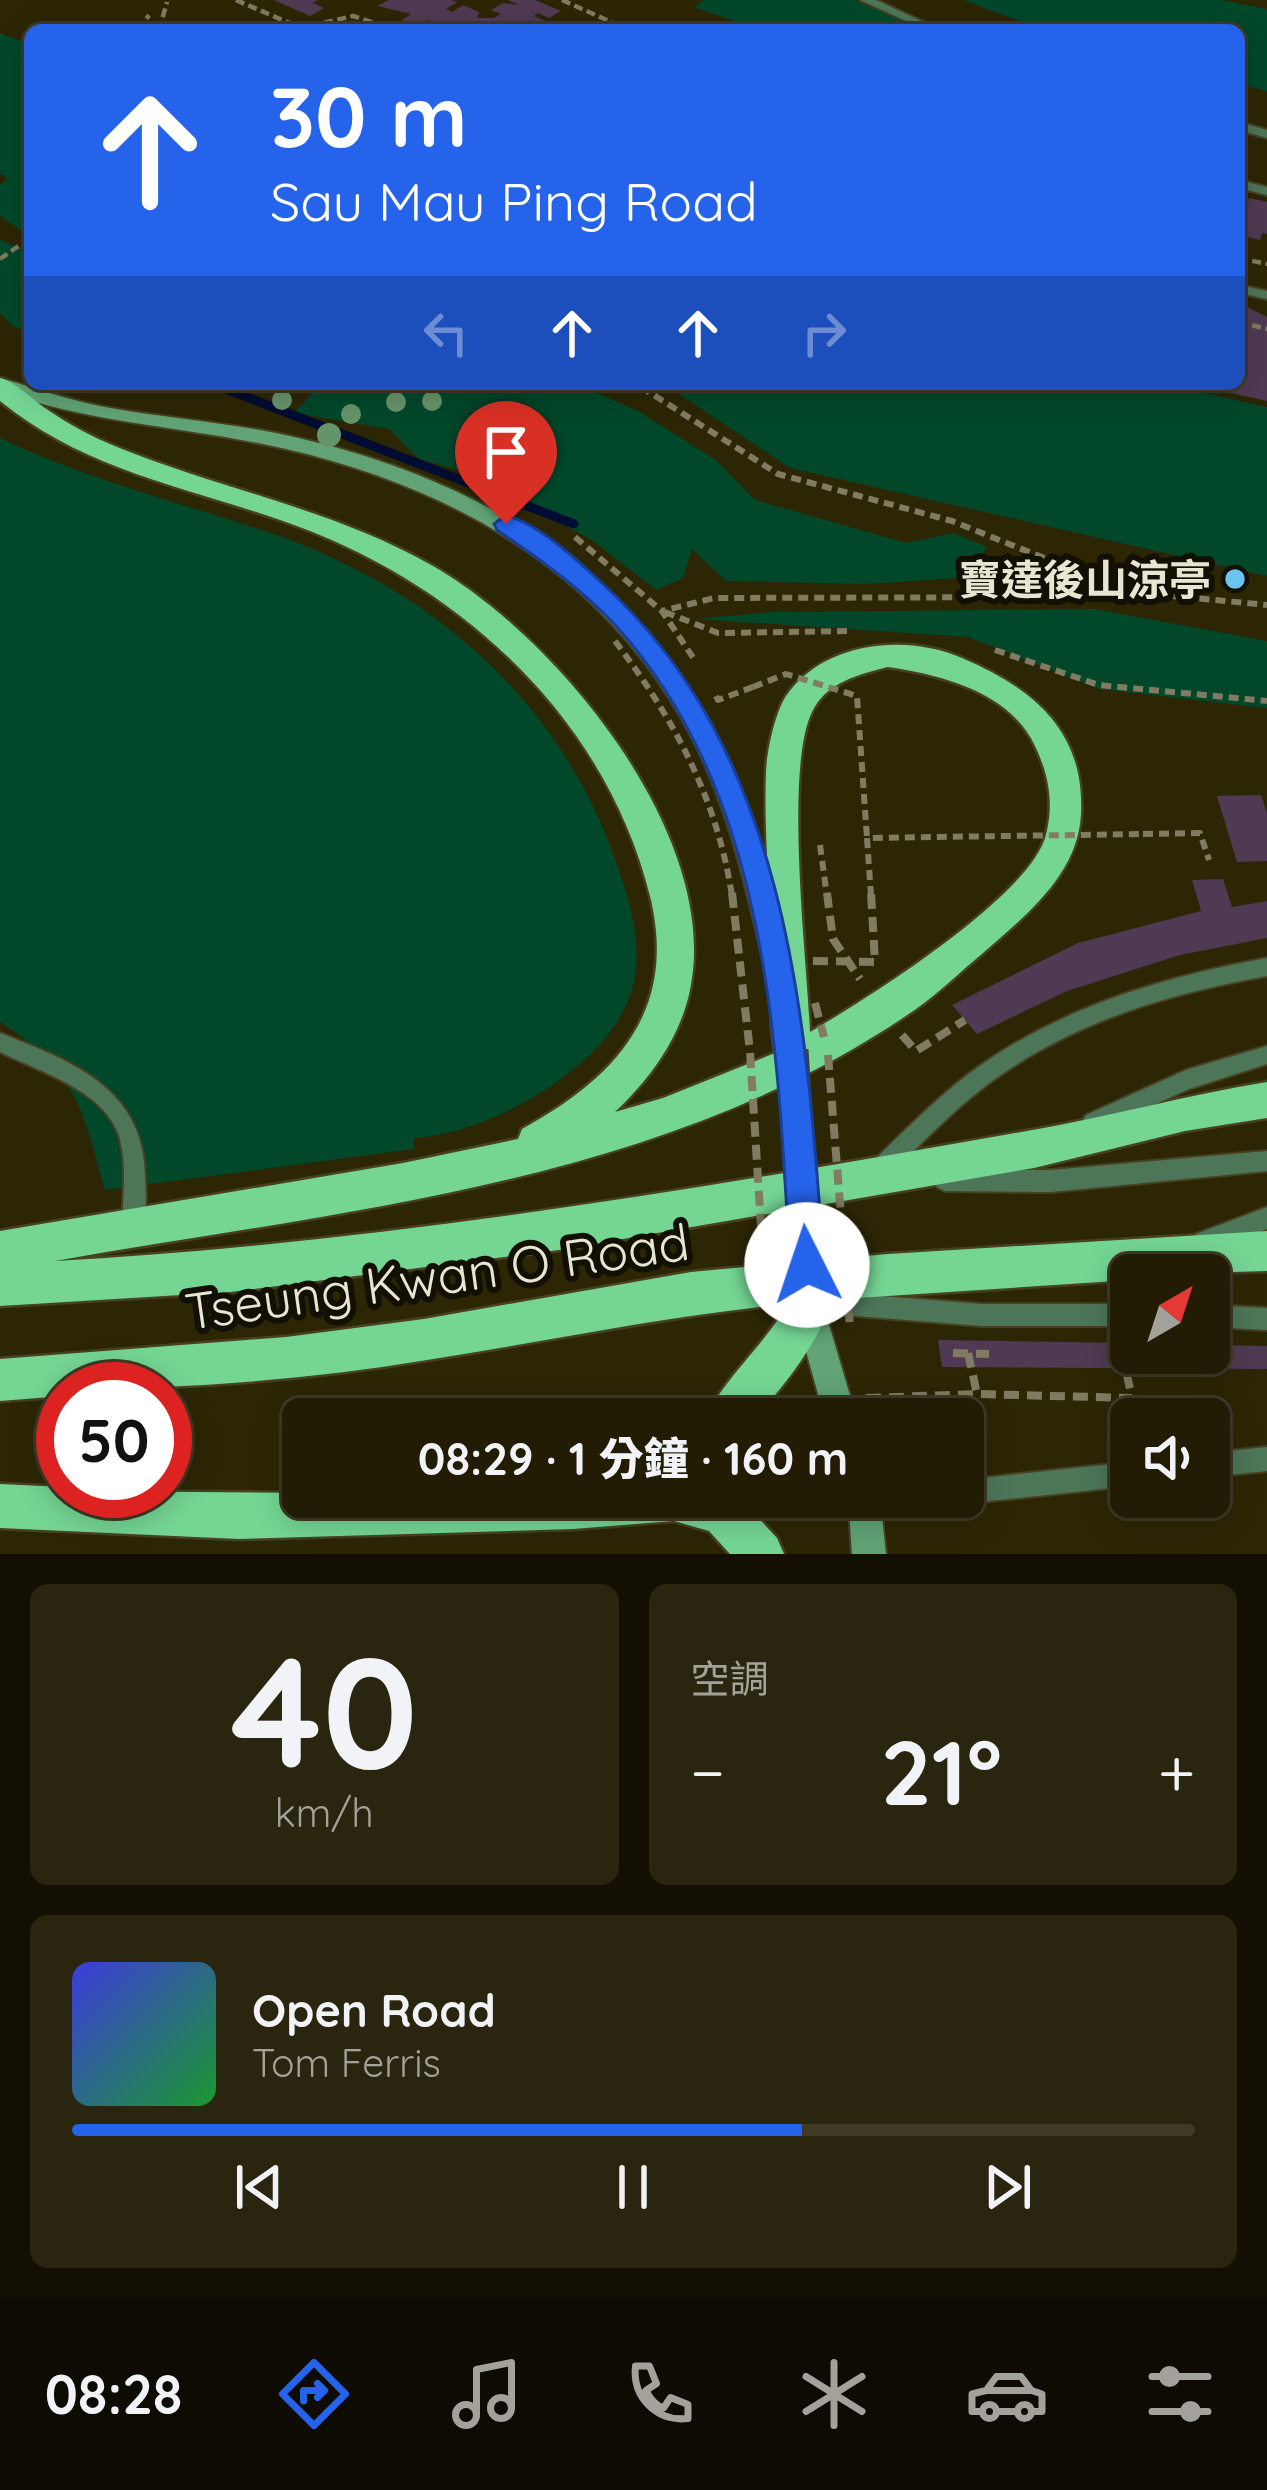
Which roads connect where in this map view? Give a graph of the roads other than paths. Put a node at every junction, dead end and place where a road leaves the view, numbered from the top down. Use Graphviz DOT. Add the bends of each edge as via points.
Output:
graph roads {
  1 [pos="866,0"];
  2 [pos="916,24"];
  3 [pos="0,386"];
  4 [pos="1267,967"];
  5 [pos="0,1042"];
  6 [pos="792,1050"];
  7 [pos="1267,1055"];
  8 [pos="1267,1100"];
  9 [pos="1034,1149"];
  10 [pos="1267,1161"];
  11 [pos="433,1178"];
  12 [pos="868,1179"];
  13 [pos="1267,1218"];
  14 [pos="133,1225"];
  15 [pos="0,1251"];
  16 [pos="1267,1251"];
  17 [pos="1176,1253"];
  18 [pos="0,1285"];
  19 [pos="691,1292"];
  20 [pos="809,1308"];
  21 [pos="1110,1315"];
  22 [pos="1230,1317"];
  23 [pos="1267,1318"];
  24 [pos="0,1380"];
  25 [pos="745,1398"];
  26 [pos="848,1398"];
  27 [pos="1267,1459"];
  28 [pos="1230,1463"];
  29 [pos="1110,1476"];
  30 [pos="984,1490"];
  31 [pos="0,1506"];
  32 [pos="282,1515"];
  33 [pos="728,1518"];
  34 [pos="869,1518"];
  35 [pos="761,1554"];
  36 [pos="869,1554"];
  1 -- 2 [label="lane"];
  3 -- 6 [label="main road" via="367,462 506,524 568,567 662,664 732,791 755,863"];
  3 -- 11 [label="highway" via="46,424 114,459 339,530 421,571 529,656 615,769 657,861 679,950 662,1026 640,1062 558,1132 498,1161"];
  4 -- 12 [label="lane" via="1174,986 1033,1045 989,1071"];
  5 -- 14 [label="lane" via="115,1110 133,1154"];
  6 -- 11 [label="highway" via="782,766 794,709 823,674 875,656 937,661 992,683 1040,724 1061,762 1068,818 1055,854 1012,905 930,977 848,1033 735,1093 645,1125"];
  6 -- 20 [label="main road, bridge"];
  7 -- 9 [label="lane" via="1186,1080"];
  8 -- 9 [label="highway, Tseung Kwan O Road"];
  9 -- 12 [label="highway, Tseung Kwan O Road"];
  10 -- 12 [label="lane" via="1051,1181"];
  11 -- 14 [label="highway"];
  12 -- 18 [label="highway, Tseung Kwan O Road" via="559,1231 230,1272"];
  13 -- 17 [label="lane"];
  14 -- 15 [label="highway"];
  16 -- 17 [label="highway, Tseung Kwan O Road"];
  17 -- 19 [label="highway, Tseung Kwan O Road"];
  19 -- 21 [label="lane" via="982,1315"];
  19 -- 24 [label="highway, Tseung Kwan O Road" via="286,1358"];
  20 -- 25 [label="highway"];
  20 -- 26 [label="main road"];
  22 -- 23 [label="lane"];
  27 -- 28 [label="lane"];
  29 -- 30 [label="lane"];
  31 -- 32 [label="highway"];
  33 -- 35 [label="highway"];
  34 -- 36 [label="main road"];
}
